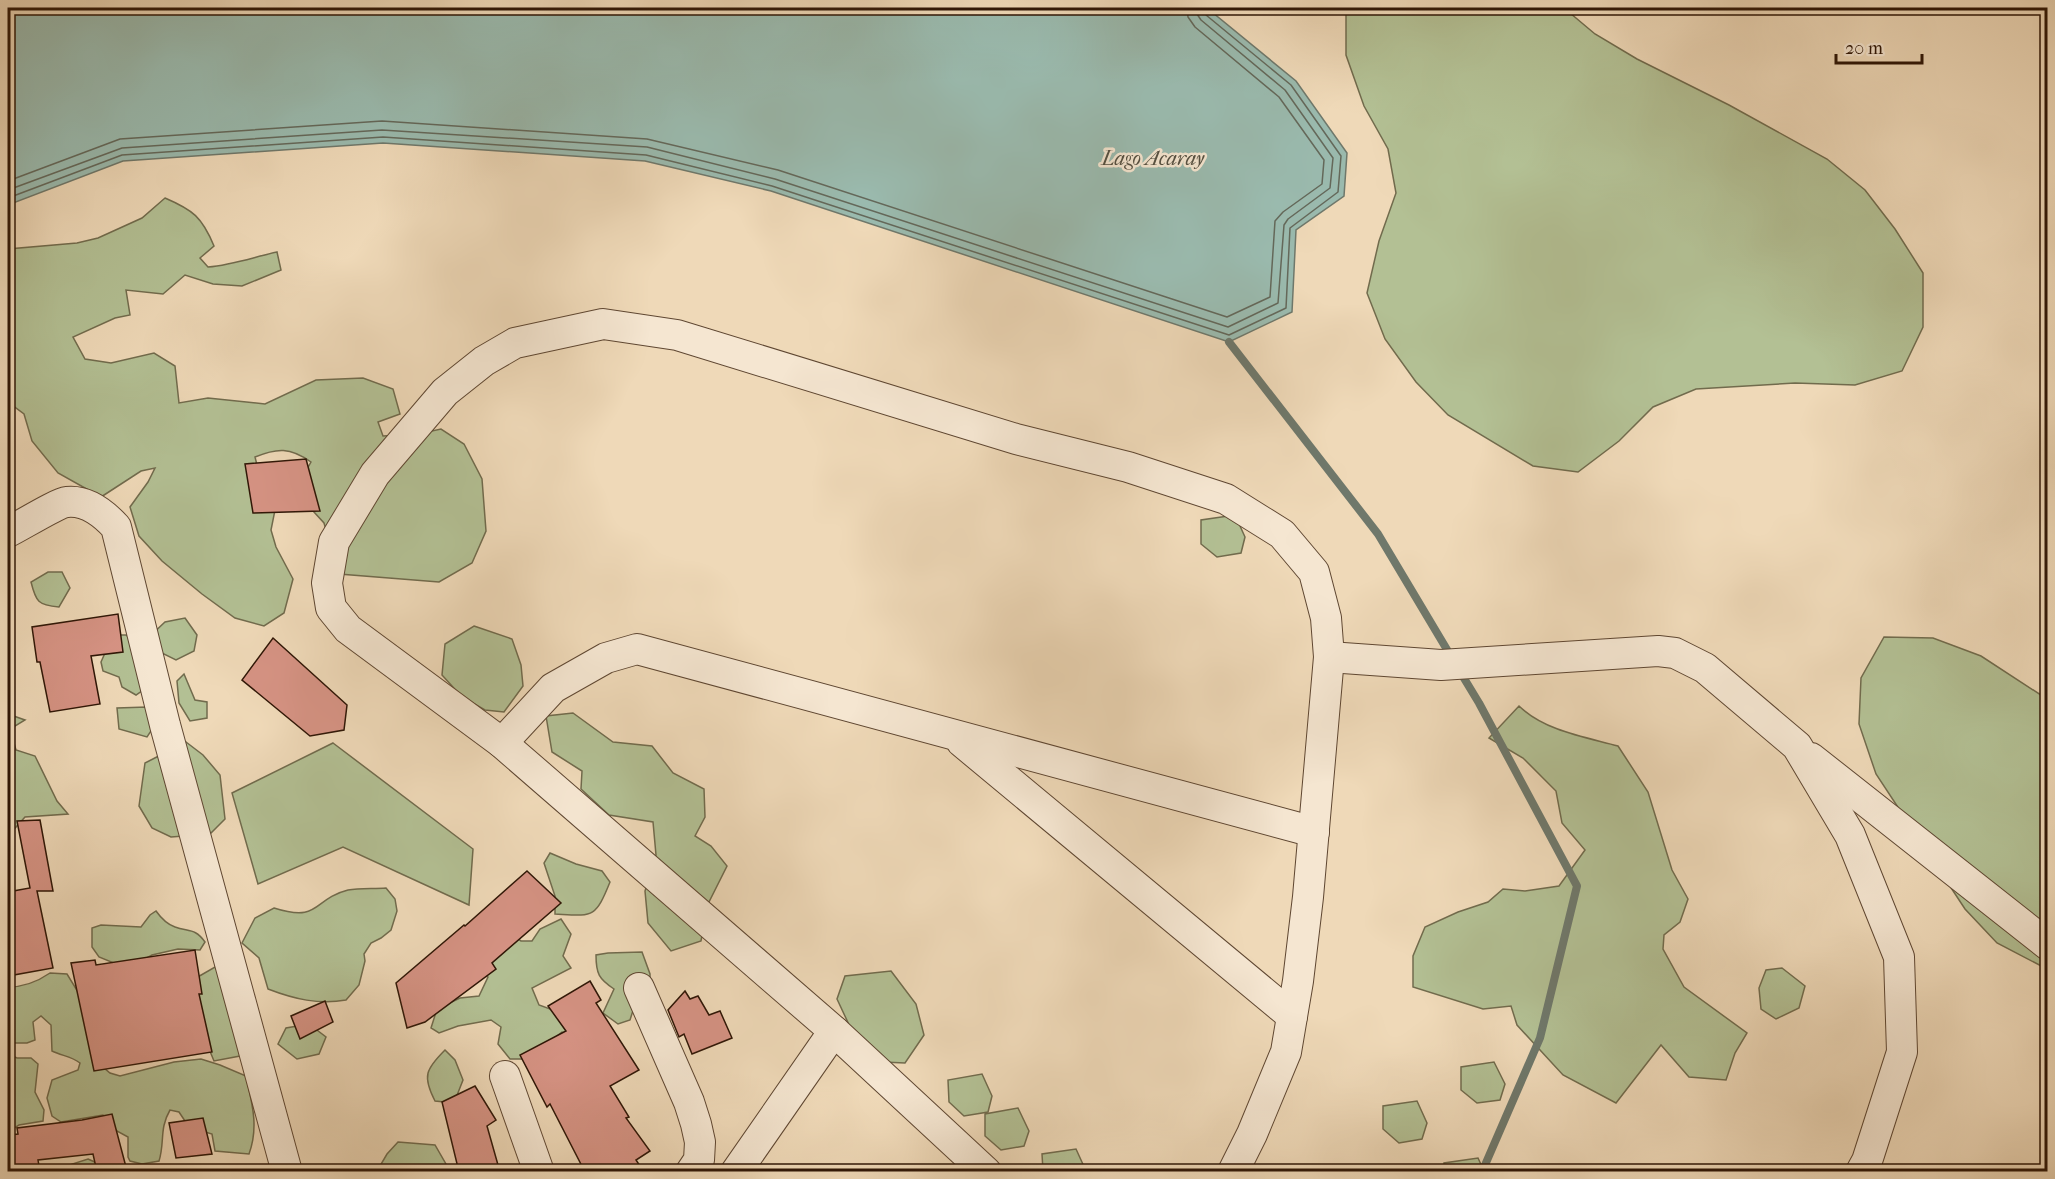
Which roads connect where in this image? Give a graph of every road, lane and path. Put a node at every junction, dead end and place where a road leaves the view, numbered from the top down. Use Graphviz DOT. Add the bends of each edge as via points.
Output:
graph roads {
  1 [pos="8,532"];
  2 [pos="1329,657"];
  3 [pos="954,735"];
  4 [pos="502,743"];
  5 [pos="1797,746"];
  6 [pos="1314,832"];
  7 [pos="2048,945"];
  8 [pos="639,988"];
  9 [pos="1292,1016"];
  10 [pos="834,1031"];
  11 [pos="505,1076"];
  12 [pos="695,1166"];
  13 [pos="288,1172"];
  14 [pos="539,1172"];
  15 [pos="736,1172"];
  16 [pos="986,1172"];
  17 [pos="1233,1172"];
  18 [pos="1861,1172"];
  1 -- 13 [label="street" via="66,502 103,513 116,527 165,725"];
  2 -- 4 [label="street" via="1326,618 1314,572 1282,534 1227,499 677,335 603,324 515,343 484,361 445,392 375,474 334,542 327,583 332,608 348,629"];
  2 -- 5 [label="street" via="1440,665 1675,653 1705,668"];
  2 -- 6 [label="street"];
  3 -- 4 [label="street" via="637,649 606,658 553,688"];
  3 -- 6 [label="street"];
  3 -- 9 [label="street"];
  4 -- 10 [label="street"];
  5 -- 7 [label="street"];
  5 -- 18 [label="street" via="1850,835 1899,957 1902,1052"];
  6 -- 9 [label="street"];
  8 -- 12 [label="street" via="689,1102 700,1142"];
  9 -- 17 [label="street" via="1286,1052"];
  10 -- 15 [label="street"];
  10 -- 16 [label="street"];
  11 -- 14 [label="street"];
}
